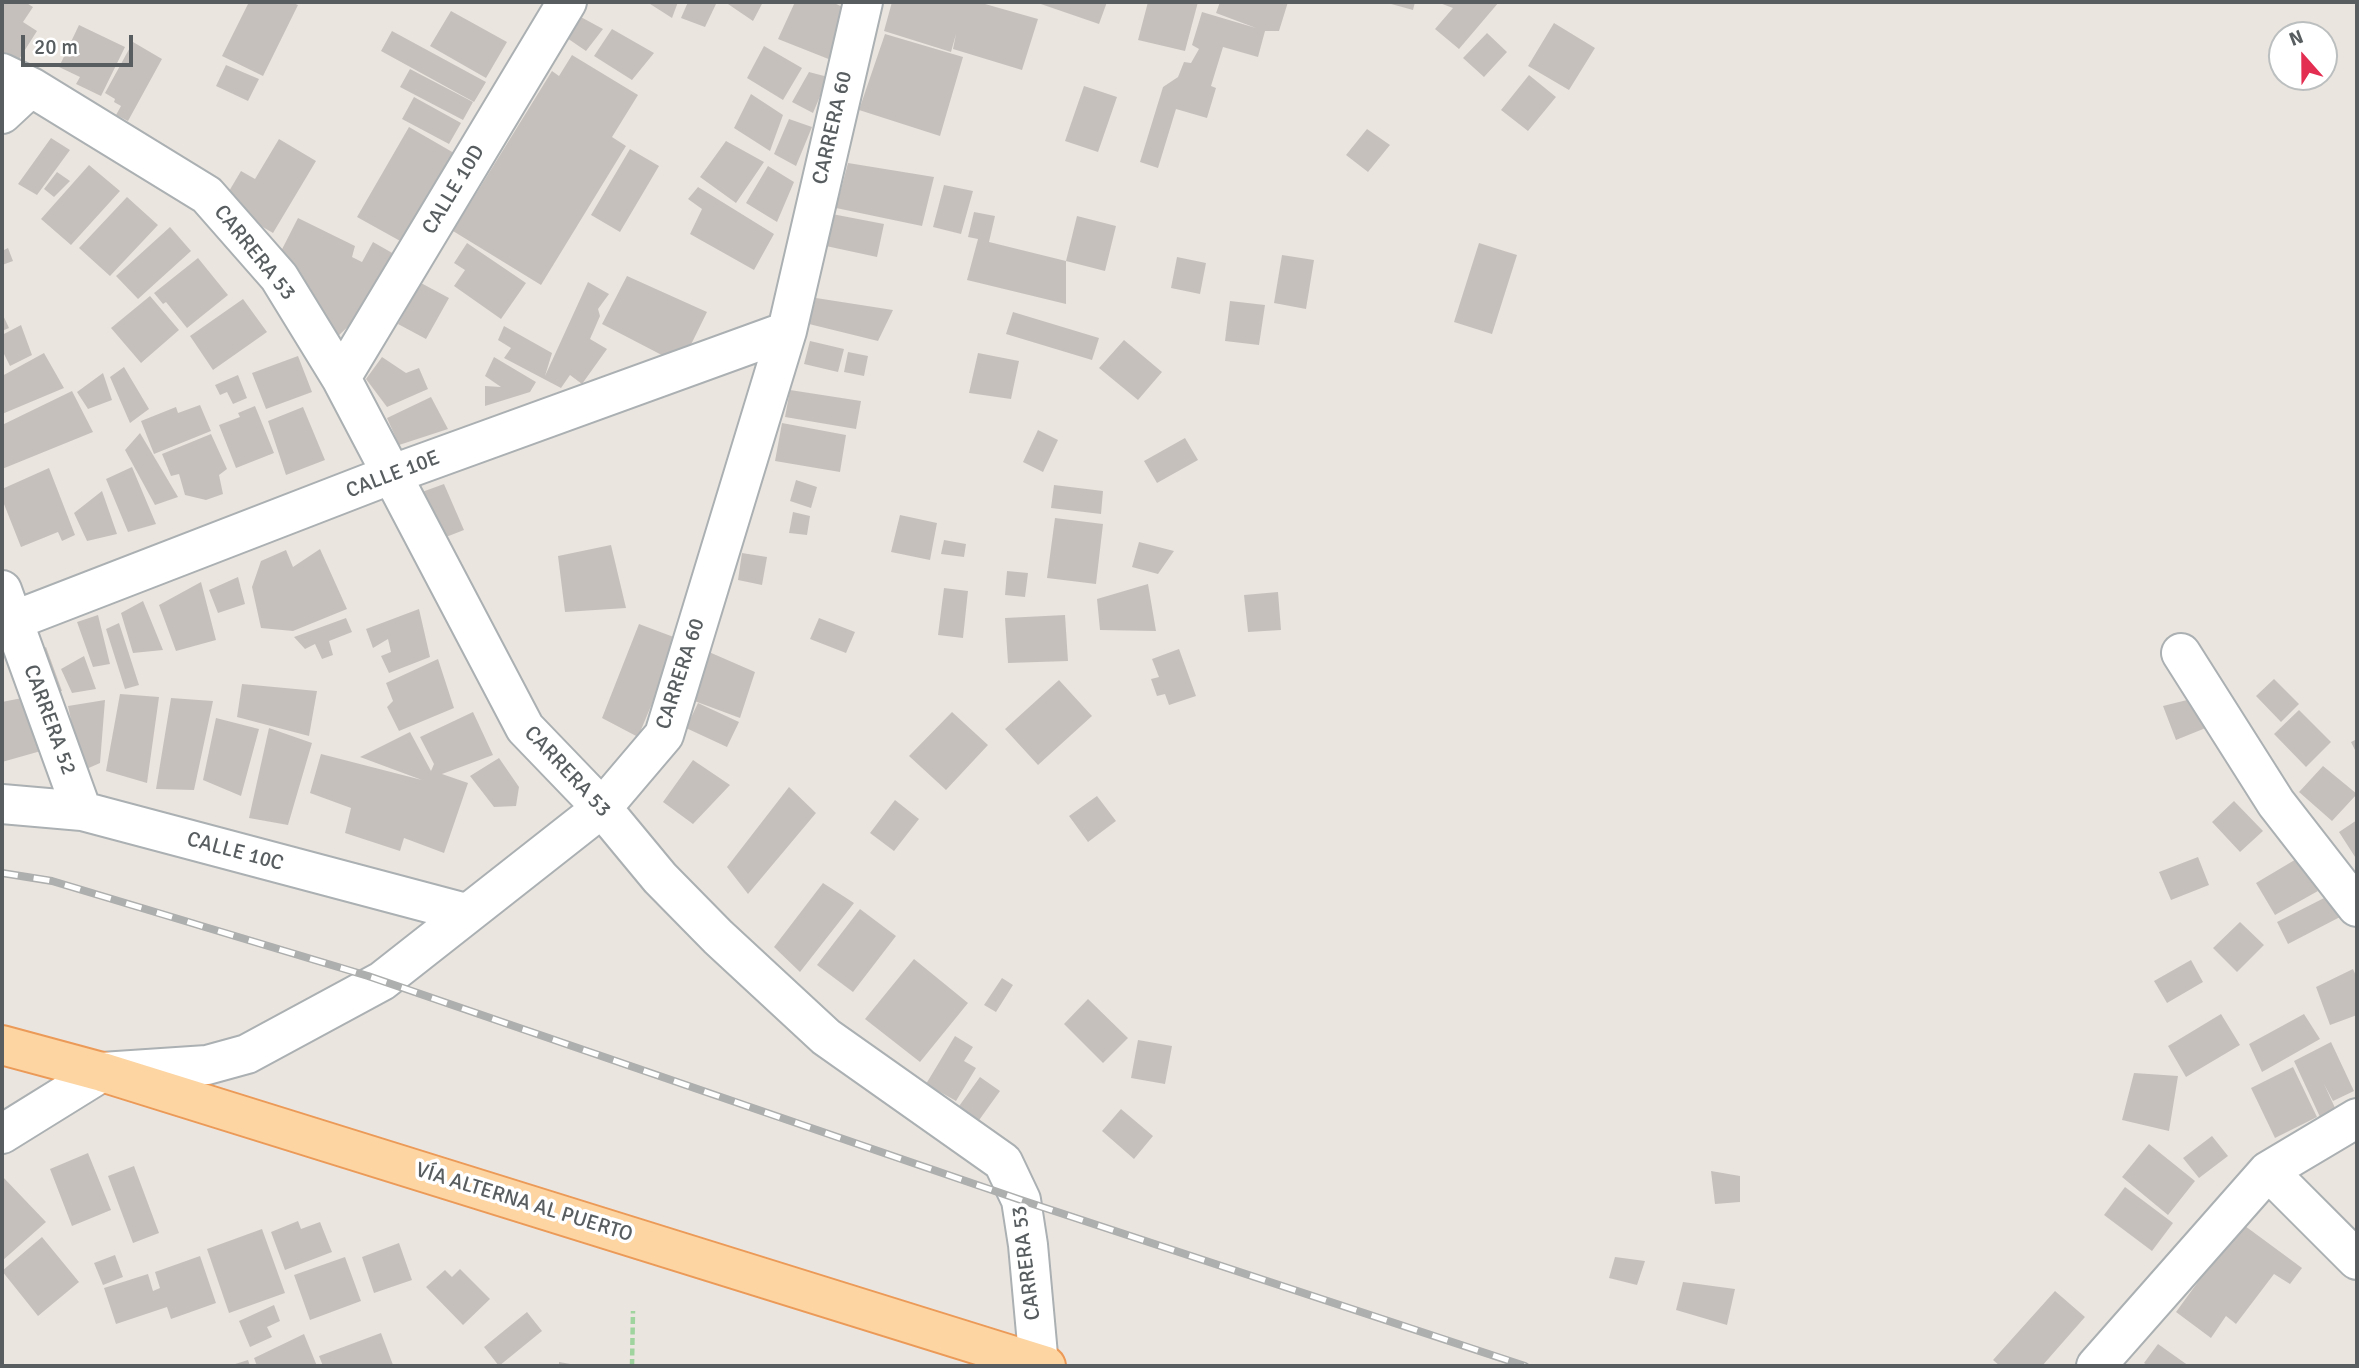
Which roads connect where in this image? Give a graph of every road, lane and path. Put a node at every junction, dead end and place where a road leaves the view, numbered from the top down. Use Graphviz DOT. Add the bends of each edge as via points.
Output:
graph roads {
  1 [pos="567,2"];
  2 [pos="863,2"];
  3 [pos="16,80"];
  4 [pos="2,114"];
  5 [pos="786,331"];
  6 [pos="341,378"];
  7 [pos="390,475"];
  8 [pos="6,612"];
  9 [pos="2181,653"];
  10 [pos="2,804"];
  11 [pos="602,808"];
  12 [pos="82,811"];
  13 [pos="2357,907"];
  14 [pos="466,913"];
  15 [pos="2,1045"];
  16 [pos="102,1072"];
  17 [pos="2357,1118"];
  18 [pos="2,1134"];
  19 [pos="2268,1171"];
  20 [pos="2357,1261"];
  21 [pos="633,1311"];
  22 [pos="1041,1365"];
  23 [pos="632,1366"];
  24 [pos="2096,1366"];
  1 -- 6 [label="street, CALLE 10D"];
  2 -- 5 [label="street, CARRERA 60"];
  3 -- 4 [label="street"];
  3 -- 6 [label="street, CARRERA 53" via="207,195 279,277"];
  5 -- 7 [label="street, CALLE 10E"];
  5 -- 11 [label="street, CARRERA 60" via="664,735"];
  6 -- 7 [label="street, CARRERA 53"];
  7 -- 8 [label="street, CALLE 10E"];
  7 -- 11 [label="street, CARRERA 53" via="525,728"];
  8 -- 12 [label="street, CARRERA 52"];
  9 -- 13 [label="street" via="2276,803"];
  10 -- 12 [label="street, CALLE 10C"];
  11 -- 14 [label="street, CARRERA 60"];
  11 -- 22 [label="street, CARRERA 53" via="698,918 827,1038 1003,1162 1021,1200"];
  12 -- 14 [label="street, CALLE 10C"];
  14 -- 16 [label="street, CARRERA 60" via="382,981 247,1054 207,1065"];
  15 -- 16 [label="main road, VÍA ALTERNA AL PUERTO"];
  16 -- 18 [label="street"];
  16 -- 22 [label="main road, VÍA ALTERNA AL PUERTO"];
  17 -- 19 [label="street"];
  19 -- 20 [label="street"];
  19 -- 24 [label="street"];
  21 -- 23 [label="path"];
}
